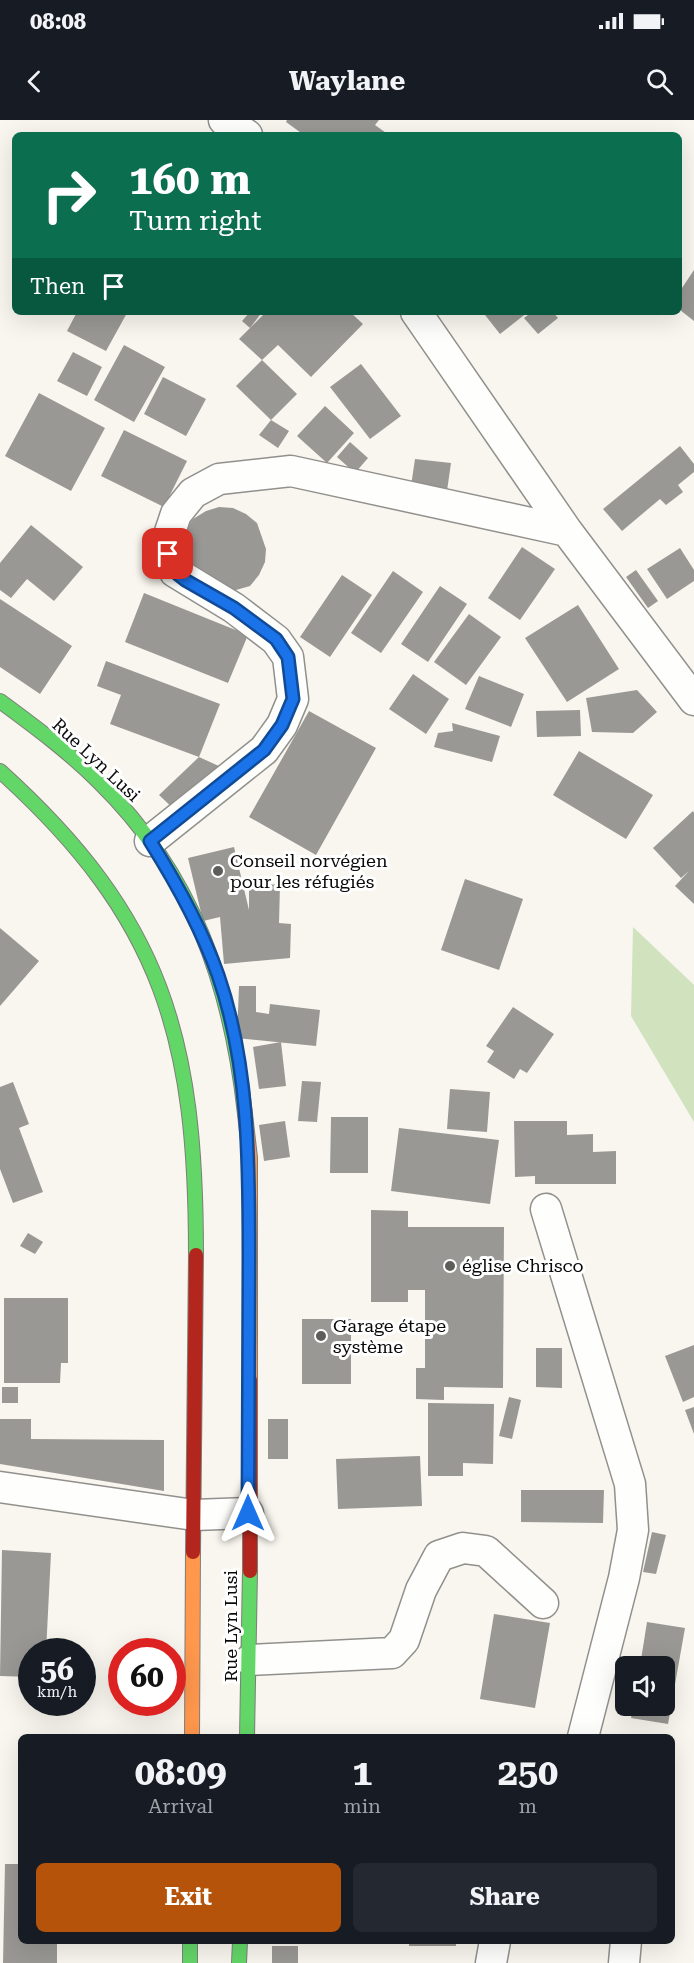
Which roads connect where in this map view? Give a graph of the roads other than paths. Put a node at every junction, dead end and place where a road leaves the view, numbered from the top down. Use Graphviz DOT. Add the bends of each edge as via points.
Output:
graph roads {
  1 [pos="224,120"];
  2 [pos="242,132"];
  3 [pos="418,315"];
  4 [pos="567,531"];
  5 [pos="694,700"];
  6 [pos="0,701"];
  7 [pos="0,771"];
  8 [pos="150,841"];
  9 [pos="546,1209"];
  10 [pos="0,1487"];
  11 [pos="248,1513"];
  12 [pos="194,1515"];
  13 [pos="543,1603"];
  14 [pos="250,1660"];
  15 [pos="192,1734"];
  16 [pos="247,1734"];
  17 [pos="583,1734"];
  18 [pos="190,1944"];
  19 [pos="240,1944"];
  20 [pos="494,1944"];
  21 [pos="626,1944"];
  22 [pos="190,1963"];
  23 [pos="239,1963"];
  24 [pos="491,1963"];
  25 [pos="624,1963"];
  1 -- 2 [label="street"];
  3 -- 4 [label="street"];
  4 -- 5 [label="street"];
  4 -- 8 [label="street" via="291,471 219,479 193,493 176,514 169,535 168,554 175,572 276,639 288,657 293,699 282,725 264,750"];
  6 -- 8 [label="main road, Rue Lyn Lusi" via="61,747 112,795"];
  7 -- 12 [label="main road, Rue Lyn Lusi" via="60,829 122,910 148,956 172,1023 186,1091 196,1192"];
  8 -- 11 [label="main road, Rue Lyn Lusi" via="182,892 218,976 229,1013 242,1088 250,1158"];
  9 -- 17 [label="street" via="630,1484 633,1530 624,1578"];
  10 -- 12 [label="street"];
  11 -- 12 [label="street"];
  11 -- 14 [label="main road, Rue Lyn Lusi"];
  12 -- 15 [label="main road, Rue Lyn Lusi"];
  13 -- 14 [label="street" via="486,1551 463,1548 439,1556 421,1590 404,1640 392,1653"];
  14 -- 16 [label="main road, Rue Lyn Lusi"];
  18 -- 22 [label="main road"];
  19 -- 23 [label="main road"];
  20 -- 24 [label="street"];
  21 -- 25 [label="street"];
}
